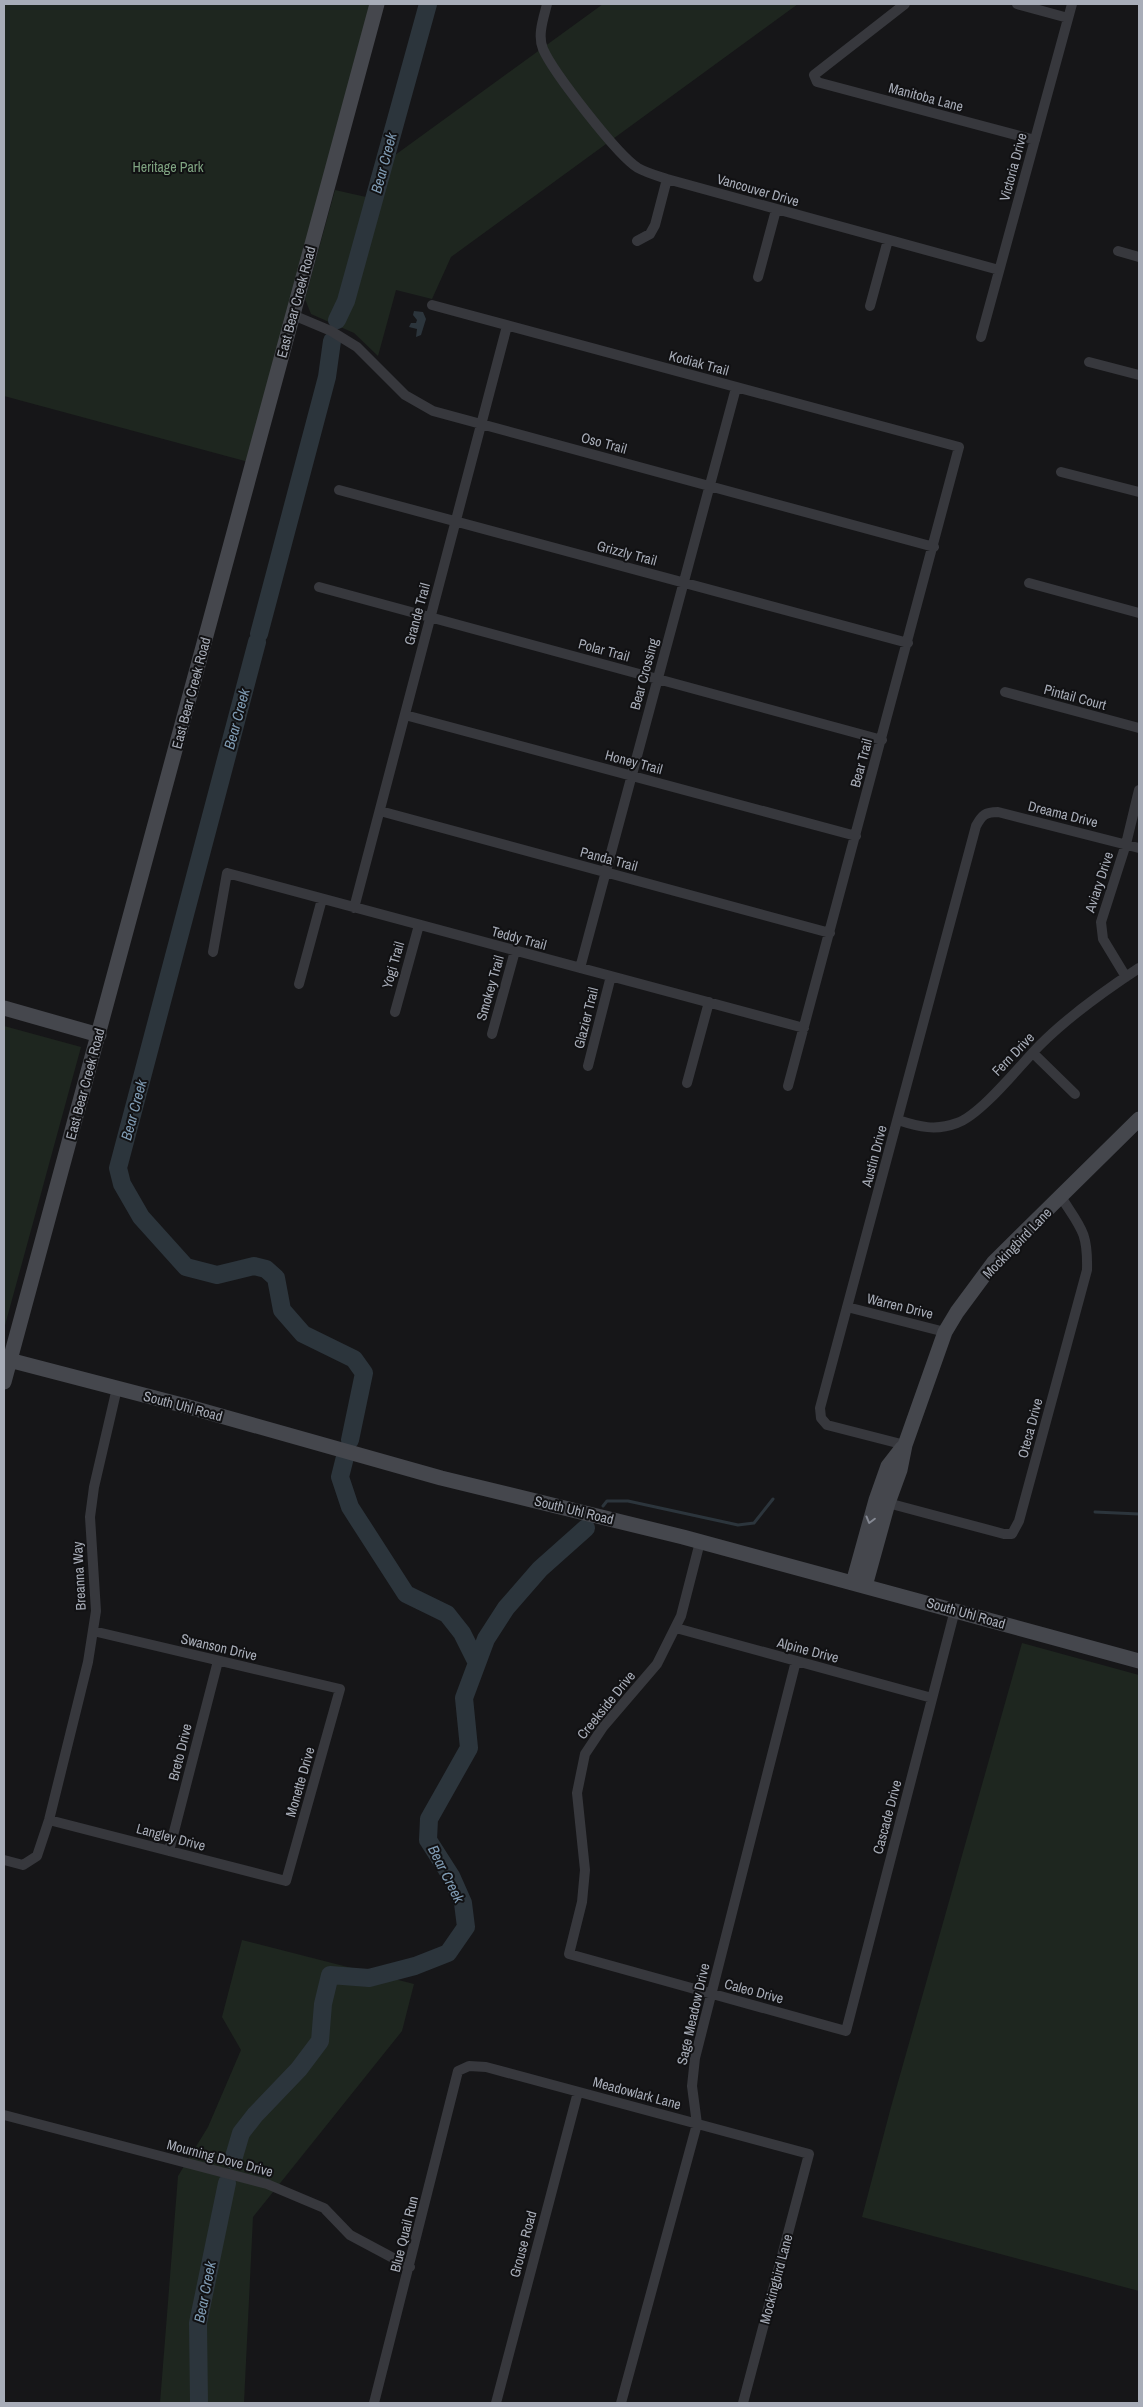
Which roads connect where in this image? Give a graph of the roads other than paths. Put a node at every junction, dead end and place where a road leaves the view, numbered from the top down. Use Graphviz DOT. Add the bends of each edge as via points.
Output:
graph roads {
  1 [pos="377,4"];
  2 [pos="547,4"];
  3 [pos="905,4"];
  4 [pos="1017,4"];
  5 [pos="1072,4"];
  6 [pos="1068,18"];
  7 [pos="1035,140"];
  8 [pos="667,179"];
  9 [pos="776,210"];
  10 [pos="888,240"];
  11 [pos="637,241"];
  12 [pos="1118,251"];
  13 [pos="1139,257"];
  14 [pos="999,270"];
  15 [pos="758,277"];
  16 [pos="432,305"];
  17 [pos="870,306"];
  18 [pos="293,315"];
  19 [pos="507,326"];
  20 [pos="981,337"];
  21 [pos="1089,362"];
  22 [pos="1139,375"];
  23 [pos="736,388"];
  24 [pos="481,424"];
  25 [pos="959,447"];
  26 [pos="1061,472"];
  27 [pos="709,486"];
  28 [pos="339,490"];
  29 [pos="1139,492"];
  30 [pos="455,522"];
  31 [pos="934,546"];
  32 [pos="683,582"];
  33 [pos="1029,583"];
  34 [pos="319,587"];
  35 [pos="1139,612"];
  36 [pos="431,618"];
  37 [pos="908,642"];
  38 [pos="657,678"];
  39 [pos="1004,692"];
  40 [pos="405,715"];
  41 [pos="1139,728"];
  42 [pos="882,740"];
  43 [pos="631,775"];
  44 [pos="1139,790"];
  45 [pos="380,811"];
  46 [pos="981,816"];
  47 [pos="856,836"];
  48 [pos="1126,844"];
  49 [pos="1139,848"];
  50 [pos="605,872"];
  51 [pos="322,899"];
  52 [pos="354,908"];
  53 [pos="419,925"];
  54 [pos="830,933"];
  55 [pos="515,951"];
  56 [pos="213,952"];
  57 [pos="580,968"];
  58 [pos="1139,968"];
  59 [pos="611,976"];
  60 [pos="1126,977"];
  61 [pos="299,984"];
  62 [pos="709,1002"];
  63 [pos="4,1008"];
  64 [pos="394,1012"];
  65 [pos="804,1028"];
  66 [pos="492,1034"];
  67 [pos="99,1035"];
  68 [pos="1033,1053"];
  69 [pos="588,1066"];
  70 [pos="687,1083"];
  71 [pos="788,1086"];
  72 [pos="1075,1094"];
  73 [pos="1139,1119"];
  74 [pos="898,1120"];
  75 [pos="1061,1198"];
  76 [pos="847,1307"];
  77 [pos="945,1332"];
  78 [pos="9,1360"];
  79 [pos="4,1382"];
  80 [pos="116,1388"];
  81 [pos="905,1445"];
  82 [pos="882,1501"];
  83 [pos="700,1542"];
  84 [pos="859,1584"];
  85 [pos="955,1610"];
  86 [pos="676,1628"];
  87 [pos="93,1631"];
  88 [pos="218,1661"];
  89 [pos="796,1661"];
  90 [pos="1139,1661"];
  91 [pos="340,1689"];
  92 [pos="932,1698"];
  93 [pos="49,1820"];
  94 [pos="169,1851"];
  95 [pos="4,1860"];
  96 [pos="286,1881"];
  97 [pos="569,1954"];
  98 [pos="711,1994"];
  99 [pos="846,2031"];
  100 [pos="458,2071"];
  101 [pos="578,2092"];
  102 [pos="4,2115"];
  103 [pos="697,2124"];
  104 [pos="808,2154"];
  105 [pos="410,2267"];
  106 [pos="374,2403"];
  107 [pos="496,2403"];
  108 [pos="621,2403"];
  109 [pos="743,2403"];
  1 -- 18 [label="main road, East Bear Creek Road"];
  2 -- 8 [label="street, Vancouver Drive" via="541,29 542,48 555,67 624,158 639,169"];
  3 -- 7 [label="street, Manitoba Lane" via="814,75 817,82"];
  4 -- 6 [label="street"];
  5 -- 6 [label="street, Victoria Drive"];
  6 -- 7 [label="street, Victoria Drive"];
  7 -- 14 [label="street, Victoria Drive"];
  8 -- 9 [label="street, Vancouver Drive"];
  8 -- 11 [label="street" via="655,225 650,234"];
  9 -- 10 [label="street, Vancouver Drive"];
  9 -- 15 [label="street"];
  10 -- 14 [label="street, Vancouver Drive"];
  10 -- 17 [label="street"];
  12 -- 13 [label="street"];
  14 -- 20 [label="street, Victoria Drive"];
  16 -- 19 [label="street, Kodiak Trail"];
  18 -- 24 [label="street, Oso Trail" via="331,331 357,347 405,395 433,411"];
  18 -- 67 [label="main road, East Bear Creek Road"];
  19 -- 23 [label="street, Kodiak Trail"];
  19 -- 24 [label="street, Grande Trail"];
  21 -- 22 [label="street"];
  23 -- 25 [label="street, Kodiak Trail"];
  23 -- 27 [label="street, Bear Crossing"];
  24 -- 27 [label="street, Oso Trail"];
  24 -- 30 [label="street, Grande Trail"];
  25 -- 31 [label="street, Bear Trail"];
  26 -- 29 [label="street"];
  27 -- 31 [label="street, Oso Trail"];
  27 -- 32 [label="street, Bear Crossing"];
  28 -- 30 [label="street, Grizzly Trail"];
  30 -- 32 [label="street, Grizzly Trail"];
  30 -- 36 [label="street, Grande Trail"];
  31 -- 37 [label="street, Bear Trail"];
  32 -- 37 [label="street, Grizzly Trail"];
  32 -- 38 [label="street, Bear Crossing"];
  33 -- 35 [label="street"];
  34 -- 36 [label="street, Polar Trail"];
  36 -- 38 [label="street, Polar Trail"];
  36 -- 40 [label="street, Grande Trail"];
  37 -- 42 [label="street, Bear Trail"];
  38 -- 42 [label="street, Polar Trail"];
  38 -- 43 [label="street, Bear Crossing"];
  39 -- 41 [label="street, Pintail Court"];
  40 -- 43 [label="street, Honey Trail"];
  40 -- 45 [label="street, Grande Trail"];
  42 -- 47 [label="street, Bear Trail"];
  43 -- 47 [label="street, Honey Trail"];
  43 -- 50 [label="street, Bear Crossing"];
  44 -- 48 [label="street, Aviary Drive"];
  45 -- 50 [label="street, Panda Trail"];
  45 -- 52 [label="street, Grande Trail"];
  46 -- 48 [label="street, Dreama Drive" via="998,812"];
  46 -- 74 [label="street, Austin Drive"];
  47 -- 54 [label="street, Bear Trail"];
  48 -- 49 [label="street, Dreama Drive"];
  48 -- 60 [label="street, Aviary Drive" via="1101,922 1104,939"];
  50 -- 54 [label="street, Panda Trail"];
  50 -- 57 [label="street, Bear Crossing"];
  51 -- 52 [label="street, Teddy Trail"];
  51 -- 56 [label="street, Teddy Trail" via="227,873"];
  51 -- 61 [label="street"];
  52 -- 53 [label="street, Teddy Trail"];
  53 -- 55 [label="street, Teddy Trail"];
  53 -- 64 [label="street, Yogi Trail"];
  54 -- 65 [label="street, Bear Trail"];
  55 -- 57 [label="street, Teddy Trail"];
  55 -- 66 [label="street, Smokey Trail"];
  57 -- 59 [label="street, Teddy Trail"];
  58 -- 60 [label="street, Fern Drive"];
  59 -- 62 [label="street, Teddy Trail"];
  59 -- 69 [label="street, Glazier Trail"];
  60 -- 68 [label="street, Fern Drive" via="1079,1010"];
  62 -- 65 [label="street, Teddy Trail"];
  62 -- 70 [label="street"];
  63 -- 67 [label="main road"];
  65 -- 71 [label="street, Bear Trail"];
  67 -- 78 [label="main road, East Bear Creek Road"];
  68 -- 72 [label="street"];
  68 -- 74 [label="street, Fern Drive" via="988,1100 960,1122 931,1128"];
  73 -- 75 [label="main road, Mockingbird Lane"];
  74 -- 76 [label="street, Austin Drive"];
  75 -- 77 [label="main road, Mockingbird Lane" via="994,1262"];
  75 -- 82 [label="street, Oteca Drive" via="1084,1232 1088,1244 1087,1270 1019,1521 1012,1534"];
  76 -- 77 [label="street, Warren Drive"];
  76 -- 81 [label="street, Austin Drive" via="820,1408 821,1418 827,1425"];
  77 -- 81 [label="main road, Mockingbird Lane"];
  78 -- 79 [label="main road, East Bear Creek Road"];
  78 -- 80 [label="main road, South Uhl Road"];
  80 -- 83 [label="main road, South Uhl Road" via="441,1478"];
  80 -- 87 [label="street, Breanna Way" via="90,1517 96,1611"];
  81 -- 82 [label="main road, Mockingbird Lane" via="900,1470"];
  82 -- 84 [label="main road, Mockingbird Lane"];
  83 -- 84 [label="main road, South Uhl Road"];
  83 -- 86 [label="street, Creekside Drive"];
  84 -- 85 [label="main road, South Uhl Road"];
  85 -- 90 [label="main road, South Uhl Road"];
  85 -- 92 [label="street, Cascade Drive"];
  86 -- 89 [label="street, Alpine Drive"];
  86 -- 97 [label="street, Creekside Drive" via="657,1664 603,1727 585,1754 577,1793 584,1870 582,1902"];
  87 -- 88 [label="street, Swanson Drive"];
  87 -- 93 [label="street, Breanna Way"];
  88 -- 91 [label="street, Swanson Drive"];
  88 -- 94 [label="street, Breto Drive"];
  89 -- 92 [label="street, Alpine Drive"];
  89 -- 98 [label="street, Sage Meadow Drive"];
  91 -- 96 [label="street, Monette Drive"];
  92 -- 99 [label="street, Cascade Drive"];
  93 -- 94 [label="street, Langley Drive"];
  93 -- 95 [label="street, Breanna Way" via="37,1856 31,1862 23,1864"];
  94 -- 96 [label="street, Langley Drive"];
  97 -- 98 [label="street, Caleo Drive"];
  98 -- 99 [label="street, Caleo Drive"];
  98 -- 103 [label="street, Sage Meadow Drive" via="695,2058 692,2086"];
  100 -- 101 [label="street, Meadowlark Lane" via="469,2066 486,2067"];
  100 -- 105 [label="street, Blue Quail Run"];
  101 -- 103 [label="street, Meadowlark Lane"];
  101 -- 107 [label="street, Grouse Road"];
  102 -- 105 [label="street, Mourning Dove Drive" via="267,2184 324,2208 350,2235"];
  103 -- 104 [label="street, Meadowlark Lane"];
  103 -- 108 [label="street, Sage Meadow Drive"];
  104 -- 109 [label="street, Mockingbird Lane"];
  105 -- 106 [label="street, Blue Quail Run"];
}
